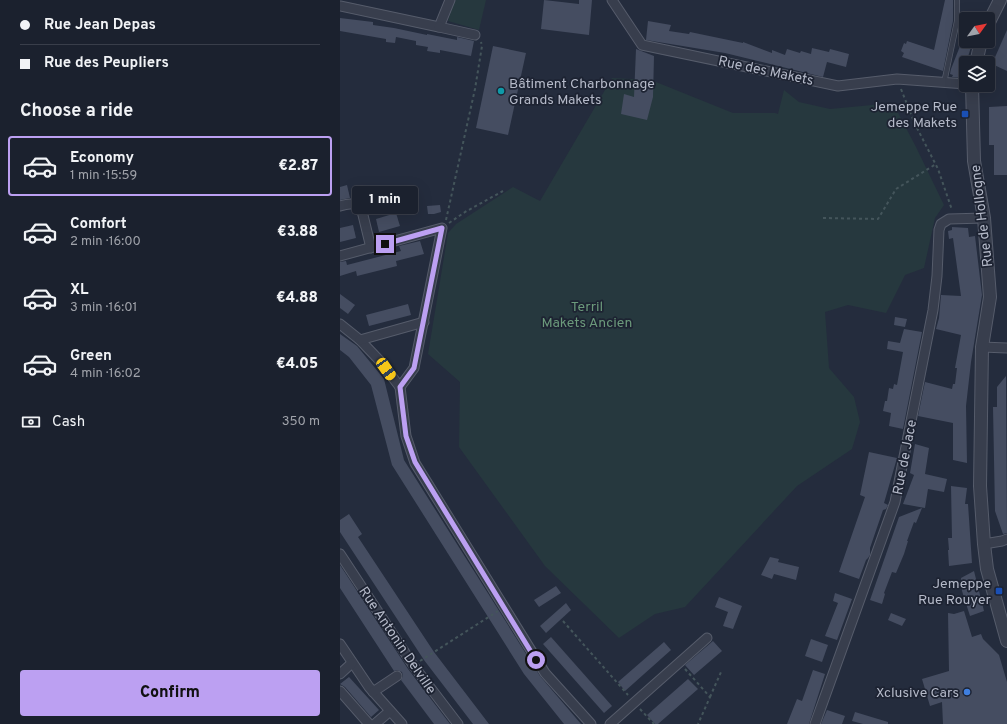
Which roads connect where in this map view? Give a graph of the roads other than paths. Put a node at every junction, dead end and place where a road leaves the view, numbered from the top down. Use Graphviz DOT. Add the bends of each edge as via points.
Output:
graph roads {
  1 [pos="450,0"];
  2 [pos="612,0"];
  3 [pos="957,0"];
  4 [pos="1000,0"];
  5 [pos="340,6"];
  6 [pos="994,12"];
  7 [pos="439,27"];
  8 [pos="475,35"];
  9 [pos="944,83"];
  10 [pos="959,84"];
  11 [pos="972,92"];
  12 [pos="340,206"];
  13 [pos="984,218"];
  14 [pos="371,248"];
  15 [pos="340,256"];
  16 [pos="424,322"];
  17 [pos="340,324"];
  18 [pos="360,340"];
  19 [pos="982,347"];
  20 [pos="1006,348"];
  21 [pos="400,387"];
  22 [pos="1005,540"];
  23 [pos="984,544"];
  24 [pos="340,554"];
  25 [pos="1004,628"];
  26 [pos="708,638"];
  27 [pos="1007,641"];
  28 [pos="340,644"];
  29 [pos="352,663"];
  30 [pos="340,674"];
  31 [pos="397,676"];
  32 [pos="340,691"];
  33 [pos="373,692"];
  34 [pos="390,711"];
  35 [pos="369,724"];
  36 [pos="375,724"];
  37 [pos="402,724"];
  38 [pos="458,724"];
  39 [pos="591,724"];
  40 [pos="610,724"];
  41 [pos="815,724"];
  1 -- 7 [label="street"];
  2 -- 9 [label="street, Rue des Makets" via="642,45 838,86 897,80"];
  3 -- 9 [label="lane" via="958,21"];
  4 -- 6 [label="street"];
  5 -- 7 [label="street"];
  7 -- 8 [label="street"];
  9 -- 10 [label="street, Rue des Makets"];
  11 -- 13 [label="street, Rue de Hollogne" via="974,161"];
  12 -- 14 [label="street" via="354,204 362,210"];
  13 -- 19 [label="street, Rue de Hollogne" via="990,297"];
  13 -- 41 [label="street, Rue de Jace" via="955,218 941,224 933,310 896,502"];
  14 -- 15 [label="street"];
  14 -- 16 [label="street" via="442,228"];
  16 -- 18 [label="street"];
  16 -- 21 [label="street" via="414,368"];
  17 -- 18 [label="street"];
  18 -- 21 [label="street"];
  19 -- 20 [label="street"];
  19 -- 23 [label="street, Rue de Hollogne" via="980,486"];
  21 -- 39 [label="street" via="406,436 415,462 545,673"];
  22 -- 23 [label="street"];
  23 -- 25 [label="street" via="987,569"];
  24 -- 38 [label="street, Rue Antonin Delville" via="413,665"];
  25 -- 27 [label="street"];
  26 -- 40 [label="street"];
  28 -- 29 [label="street"];
  29 -- 30 [label="street"];
  29 -- 33 [label="street"];
  31 -- 33 [label="street"];
  32 -- 35 [label="street"];
  33 -- 34 [label="street"];
  34 -- 36 [label="street"];
  34 -- 37 [label="street"];
}
